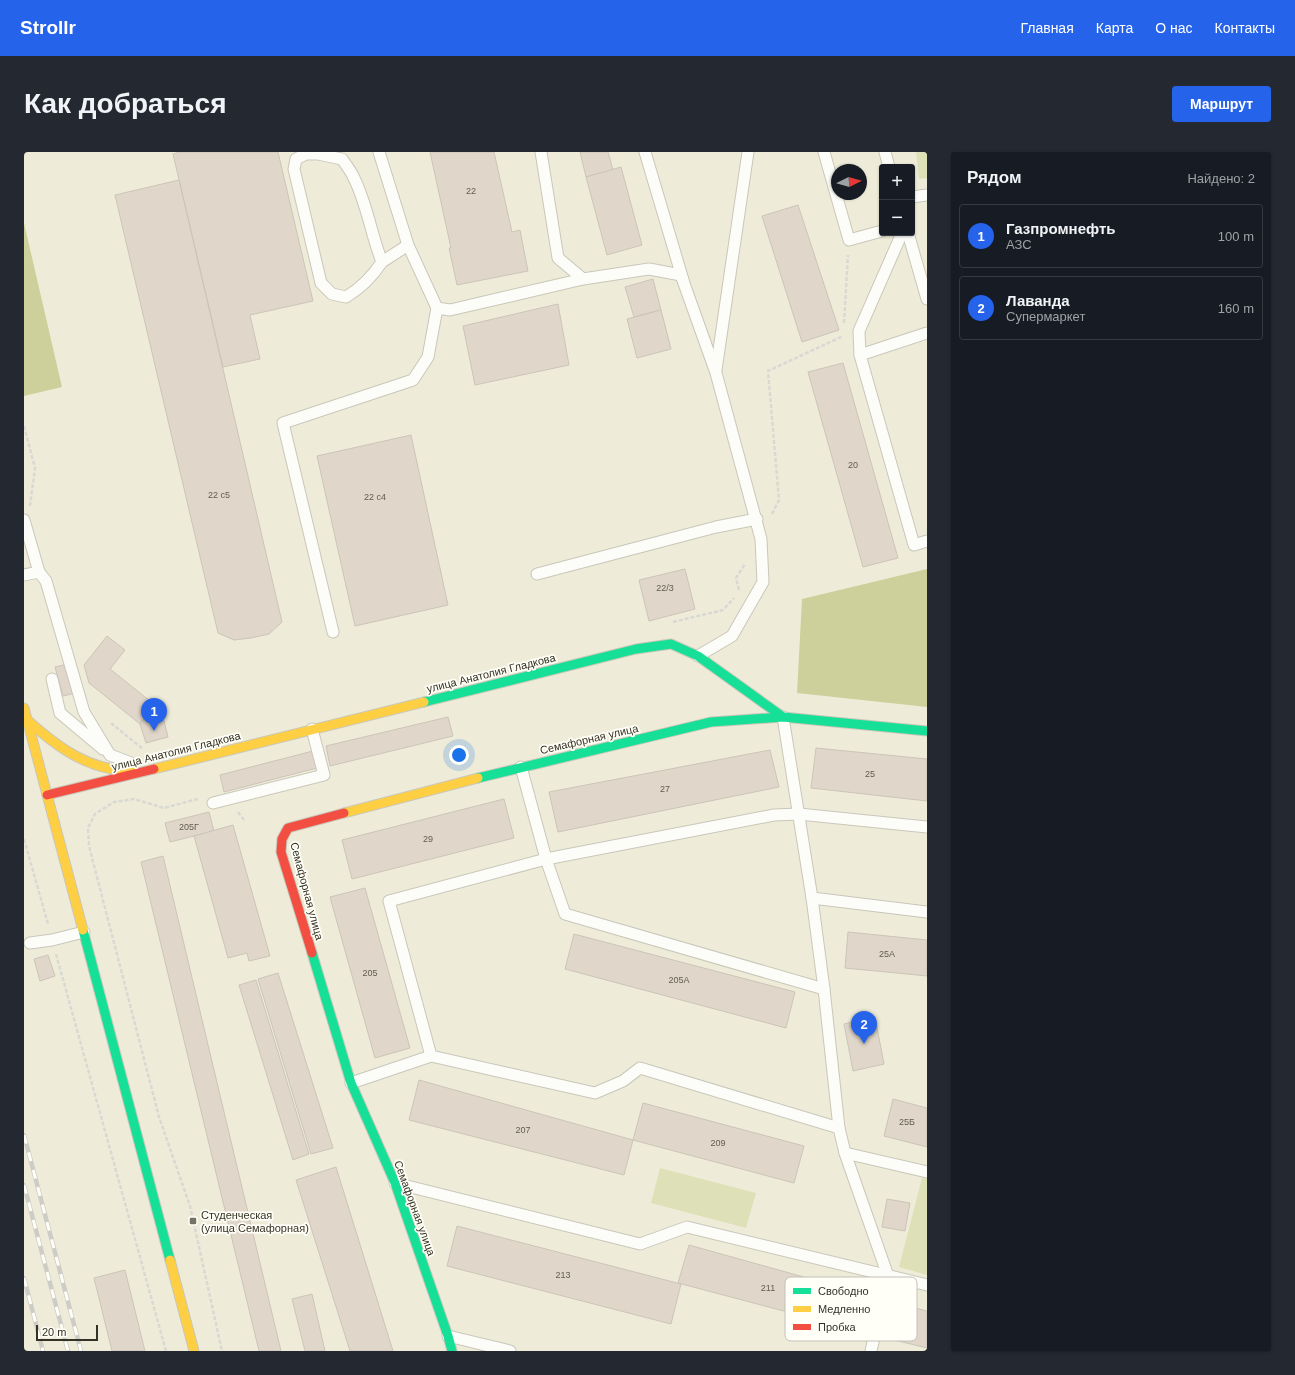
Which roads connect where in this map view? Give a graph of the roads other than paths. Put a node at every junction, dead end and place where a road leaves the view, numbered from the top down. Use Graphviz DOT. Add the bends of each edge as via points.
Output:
graph roads {
  1 [pos="379,152"];
  2 [pos="541,152"];
  3 [pos="646,152"];
  4 [pos="748,152"];
  5 [pos="824,152"];
  6 [pos="885,152"];
  7 [pos="888,164"];
  8 [pos="927,195"];
  9 [pos="915,197"];
  10 [pos="879,232"];
  11 [pos="901,236"];
  12 [pos="909,236"];
  13 [pos="408,245"];
  14 [pos="382,262"];
  15 [pos="681,275"];
  16 [pos="583,279"];
  17 [pos="927,299"];
  18 [pos="437,308"];
  19 [pos="927,333"];
  20 [pos="860,355"];
  21 [pos="716,372"];
  22 [pos="757,519"];
  23 [pos="24,520"];
  24 [pos="927,542"];
  25 [pos="39,572"];
  26 [pos="537,574"];
  27 [pos="24,575"];
  28 [pos="333,632"];
  29 [pos="698,656"];
  30 [pos="52,679"];
  31 [pos="24,708"];
  32 [pos="783,717"];
  33 [pos="27,720"];
  34 [pos="312,729"];
  35 [pos="927,731"];
  36 [pos="110,755"];
  37 [pos="521,767"];
  38 [pos="148,770"];
  39 [pos="47,795"];
  40 [pos="213,804"];
  41 [pos="799,814"];
  42 [pos="927,827"];
  43 [pos="546,859"];
  44 [pos="812,898"];
  45 [pos="927,912"];
  46 [pos="84,932"];
  47 [pos="30,943"];
  48 [pos="824,989"];
  49 [pos="431,1056"];
  50 [pos="351,1084"];
  51 [pos="839,1128"];
  52 [pos="845,1154"];
  53 [pos="927,1172"];
  54 [pos="395,1183"];
  55 [pos="888,1276"];
  56 [pos="893,1277"];
  57 [pos="917,1282"];
  58 [pos="927,1284"];
  59 [pos="448,1336"];
  60 [pos="873,1341"];
  61 [pos="194,1351"];
  62 [pos="452,1351"];
  63 [pos="510,1351"];
  64 [pos="871,1351"];
  1 -- 13 [label="lane"];
  2 -- 16 [label="lane" via="558,258"];
  3 -- 15 [label="lane"];
  4 -- 21 [label="lane"];
  5 -- 10 [label="lane" via="849,240"];
  6 -- 7 [label="lane"];
  8 -- 9 [label="lane"];
  11 -- 20 [label="lane" via="859,331"];
  12 -- 17 [label="lane"];
  13 -- 14 [label="lane"];
  13 -- 18 [label="lane"];
  14 -- 14 [label="lane" via="374,244 363,199 354,176 342,159 318,154 306,154 296,159 294,169 320,283 332,294 346,297 374,275"];
  15 -- 16 [label="lane" via="648,269"];
  15 -- 21 [label="lane"];
  16 -- 18 [label="lane" via="450,310"];
  18 -- 28 [label="lane" via="428,357 413,380 283,423"];
  19 -- 20 [label="lane"];
  20 -- 24 [label="lane" via="914,545"];
  21 -- 22 [label="lane"];
  22 -- 26 [label="lane" via="716,527"];
  22 -- 29 [label="lane" via="763,582 732,636"];
  23 -- 25 [label="lane"];
  25 -- 27 [label="lane"];
  25 -- 36 [label="lane" via="46,581 84,712"];
  29 -- 32 [label="main road, улица Анатолия Гладкова"];
  29 -- 34 [label="main road, улица Анатолия Гладкова" via="671,644 636,649"];
  30 -- 36 [label="lane" via="60,713"];
  31 -- 33 [label="main road"];
  32 -- 35 [label="main road"];
  32 -- 37 [label="main road, Семафорная улица" via="711,722"];
  32 -- 41 [label="lane"];
  33 -- 38 [label="main road" via="54,744 78,759 109,768"];
  33 -- 39 [label="main road"];
  34 -- 38 [label="main road, улица Анатолия Гладкова"];
  34 -- 40 [label="lane" via="324,775"];
  36 -- 38 [label="lane"];
  37 -- 43 [label="lane"];
  37 -- 50 [label="main road, Семафорная улица" via="288,828 283,834 282,852"];
  38 -- 39 [label="main road, улица Анатолия Гладкова"];
  39 -- 46 [label="main road"];
  41 -- 42 [label="lane"];
  41 -- 43 [label="lane" via="774,815"];
  41 -- 44 [label="lane"];
  43 -- 48 [label="lane" via="565,914"];
  43 -- 49 [label="lane" via="389,901"];
  44 -- 45 [label="lane"];
  44 -- 48 [label="lane"];
  46 -- 47 [label="lane"];
  46 -- 61 [label="main road"];
  48 -- 51 [label="lane"];
  49 -- 50 [label="lane"];
  49 -- 51 [label="lane" via="595,1093 623,1081 640,1068"];
  50 -- 54 [label="main road, Семафорная улица"];
  51 -- 52 [label="lane"];
  52 -- 53 [label="lane"];
  52 -- 55 [label="lane"];
  54 -- 55 [label="lane" via="640,1244 687,1227"];
  54 -- 59 [label="main road, Семафорная улица"];
  55 -- 56 [label="lane"];
  57 -- 58 [label="lane"];
  59 -- 62 [label="main road, Семафорная улица"];
  59 -- 63 [label="lane"];
  60 -- 64 [label="lane"];
}
